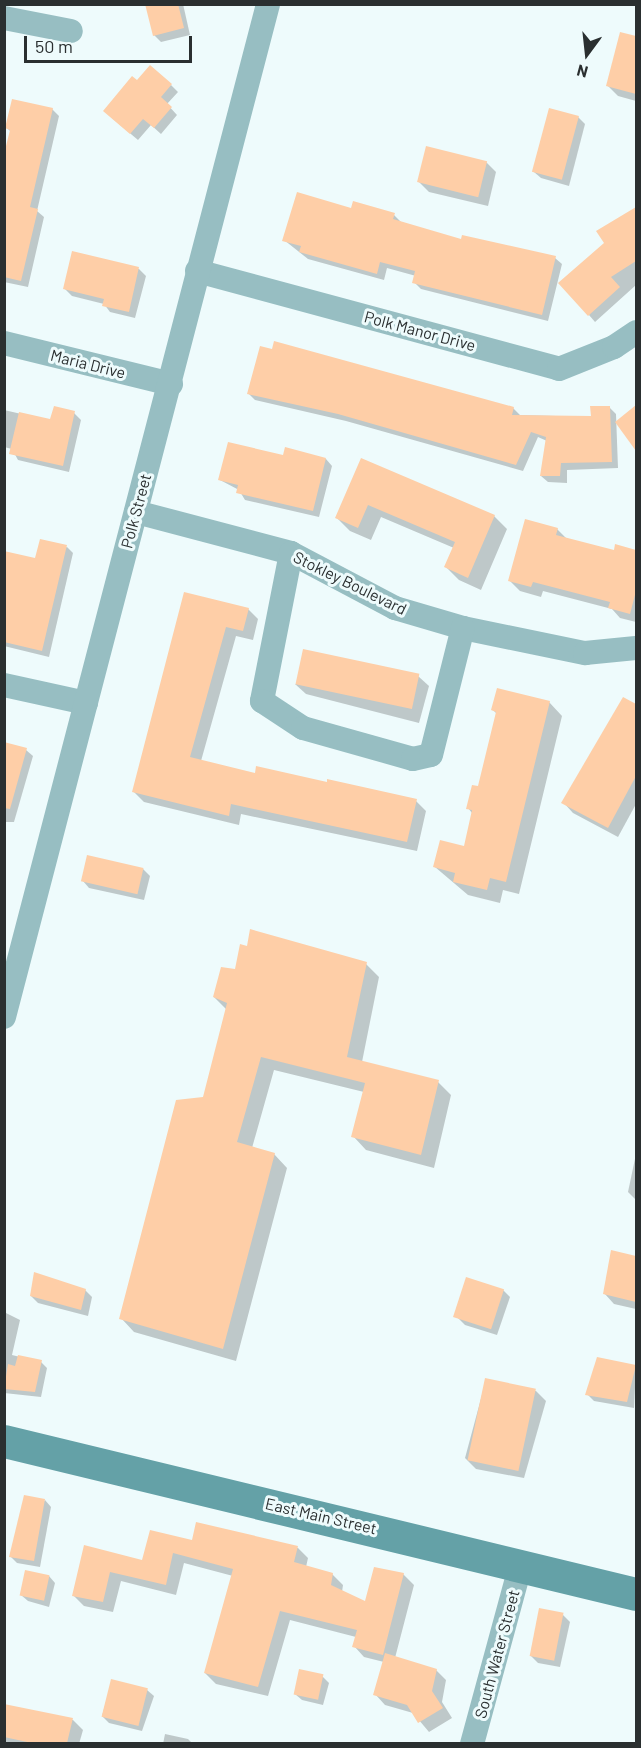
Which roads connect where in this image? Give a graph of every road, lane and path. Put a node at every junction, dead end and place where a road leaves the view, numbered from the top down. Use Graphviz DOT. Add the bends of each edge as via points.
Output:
graph roads {
  1 [pos="268,4"];
  2 [pos="4,18"];
  3 [pos="71,32"];
  4 [pos="197,271"];
  5 [pos="636,332"];
  6 [pos="4,343"];
  7 [pos="171,384"];
  8 [pos="136,512"];
  9 [pos="291,553"];
  10 [pos="463,628"];
  11 [pos="636,648"];
  12 [pos="4,685"];
  13 [pos="86,703"];
  14 [pos="4,1017"];
  15 [pos="4,1441"];
  16 [pos="521,1564"];
  17 [pos="636,1594"];
  18 [pos="472,1743"];
  1 -- 4 [label="street, Polk Street"];
  2 -- 3 [label="street"];
  4 -- 5 [label="street, Polk Manor Drive" via="559,369 614,347"];
  4 -- 7 [label="street, Polk Street"];
  6 -- 7 [label="street, Maria Drive"];
  7 -- 8 [label="street, Polk Street"];
  8 -- 9 [label="street, Stokley Boulevard"];
  8 -- 13 [label="street, Polk Street"];
  9 -- 10 [label="street, Stokley Boulevard" via="395,608"];
  9 -- 10 [label="street" via="262,701 303,728 413,759 431,755"];
  10 -- 11 [label="street, Stokley Boulevard" via="585,653"];
  12 -- 13 [label="street"];
  13 -- 14 [label="street, Polk Street"];
  15 -- 16 [label="main road, East Main Street"];
  16 -- 17 [label="main road, East Main Street"];
  16 -- 18 [label="street, South Water Street"];
}
